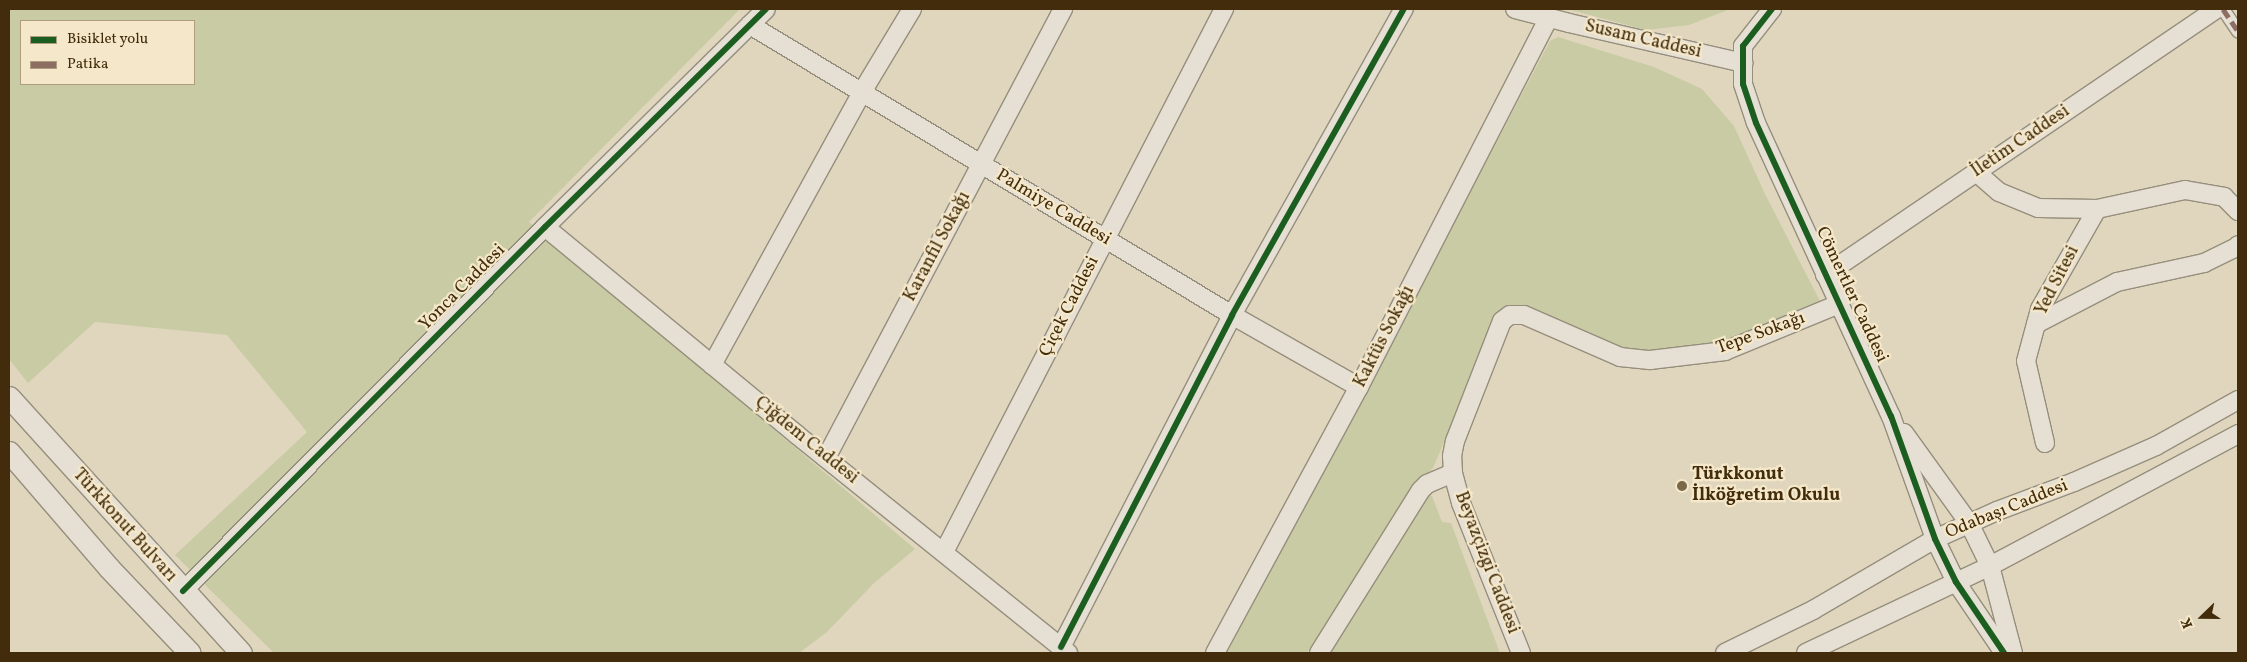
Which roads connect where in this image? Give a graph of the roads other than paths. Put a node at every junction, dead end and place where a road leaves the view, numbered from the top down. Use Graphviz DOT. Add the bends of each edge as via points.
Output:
graph roads {
  1 [pos="766,9"];
  2 [pos="912,9"];
  3 [pos="1063,9"];
  4 [pos="1224,9"];
  5 [pos="1404,9"];
  6 [pos="1515,9"];
  7 [pos="1772,9"];
  8 [pos="2216,9"];
  9 [pos="2223,9"];
  10 [pos="1549,18"];
  11 [pos="750,25"];
  12 [pos="2238,31"];
  13 [pos="1743,63"];
  14 [pos="862,92"];
  15 [pos="981,164"];
  16 [pos="1976,172"];
  17 [pos="2097,208"];
  18 [pos="2238,211"];
  19 [pos="545,227"];
  20 [pos="1105,239"];
  21 [pos="2238,244"];
  22 [pos="1825,275"];
  23 [pos="1839,304"];
  24 [pos="1232,315"];
  25 [pos="1510,315"];
  26 [pos="2036,324"];
  27 [pos="712,364"];
  28 [pos="1359,387"];
  29 [pos="9,396"];
  30 [pos="2238,400"];
  31 [pos="1891,416"];
  32 [pos="2238,434"];
  33 [pos="2044,444"];
  34 [pos="9,452"];
  35 [pos="826,458"];
  36 [pos="1453,473"];
  37 [pos="1969,523"];
  38 [pos="1935,539"];
  39 [pos="944,552"];
  40 [pos="1990,566"];
  41 [pos="1956,582"];
  42 [pos="183,591"];
  43 [pos="1065,650"];
  44 [pos="190,653"];
  45 [pos="241,653"];
  46 [pos="1215,653"];
  47 [pos="1319,653"];
  48 [pos="1520,653"];
  49 [pos="1725,653"];
  50 [pos="1806,653"];
  51 [pos="2004,653"];
  52 [pos="2013,653"];
  1 -- 11 [label="street, Yonca Caddesi"];
  2 -- 14 [label="street"];
  3 -- 15 [label="street, Karanfil Sokağı"];
  4 -- 20 [label="street, Çiçek Caddesi"];
  5 -- 24 [label="street"];
  6 -- 10 [label="street, Susam Caddesi"];
  7 -- 13 [label="street, Cömertler Caddesi" via="1743,46"];
  8 -- 16 [label="street, İletim Caddesi"];
  9 -- 12 [label="street"];
  10 -- 13 [label="street, Susam Caddesi"];
  10 -- 28 [label="street, Kaktüs Sokağı"];
  11 -- 14 [label="street, Palmiye Caddesi"];
  11 -- 19 [label="street, Yonca Caddesi"];
  13 -- 22 [label="street, Cömertler Caddesi" via="1743,84 1756,123"];
  14 -- 15 [label="street, Palmiye Caddesi"];
  14 -- 27 [label="street"];
  15 -- 20 [label="street, Palmiye Caddesi"];
  15 -- 35 [label="street, Karanfil Sokağı"];
  16 -- 17 [label="street" via="1999,192 2038,208"];
  16 -- 22 [label="street, İletim Caddesi"];
  17 -- 18 [label="street" via="2185,190 2224,197"];
  17 -- 26 [label="street, Yed Sitesi" via="2040,309"];
  19 -- 27 [label="street, Çiğdem Caddesi"];
  19 -- 42 [label="street, Yonca Caddesi"];
  20 -- 24 [label="street, Palmiye Caddesi"];
  20 -- 39 [label="street, Çiçek Caddesi"];
  21 -- 26 [label="street" via="2204,263 2117,282"];
  22 -- 23 [label="street, Cömertler Caddesi"];
  23 -- 25 [label="street, Tepe Sokağı" via="1725,351 1650,360 1620,357 1524,315"];
  23 -- 31 [label="street, Cömertler Caddesi"];
  24 -- 28 [label="street, Palmiye Caddesi"];
  24 -- 43 [label="street"];
  25 -- 36 [label="street, Beyazçizgi Caddesi" via="1502,321 1455,442"];
  26 -- 33 [label="street, Yed Sitesi" via="2026,362"];
  27 -- 35 [label="street, Çiğdem Caddesi"];
  28 -- 46 [label="street, Kaktüs Sokağı"];
  29 -- 42 [label="street, Türkkonut Bulvarı"];
  30 -- 37 [label="street, Odabaşı Caddesi" via="2156,446"];
  31 -- 37 [label="street, Cömertler Caddesi"];
  31 -- 38 [label="street, Cömertler Caddesi"];
  32 -- 40 [label="street, Odabaşı Caddesi"];
  34 -- 44 [label="street" via="109,568"];
  35 -- 39 [label="street, Çiğdem Caddesi"];
  36 -- 47 [label="street" via="1421,490"];
  36 -- 48 [label="street, Beyazçizgi Caddesi" via="1461,503"];
  37 -- 38 [label="street, Odabaşı Caddesi"];
  37 -- 40 [label="street, Cömertler Caddesi"];
  38 -- 41 [label="street, Cömertler Caddesi"];
  38 -- 49 [label="street, Odabaşı Caddesi" via="1813,610"];
  39 -- 43 [label="street, Çiğdem Caddesi"];
  40 -- 41 [label="street, Odabaşı Caddesi"];
  40 -- 52 [label="street, Cömertler Caddesi"];
  41 -- 50 [label="street, Odabaşı Caddesi"];
  41 -- 51 [label="street, Cömertler Caddesi"];
  42 -- 45 [label="street, Türkkonut Bulvarı"];
}
